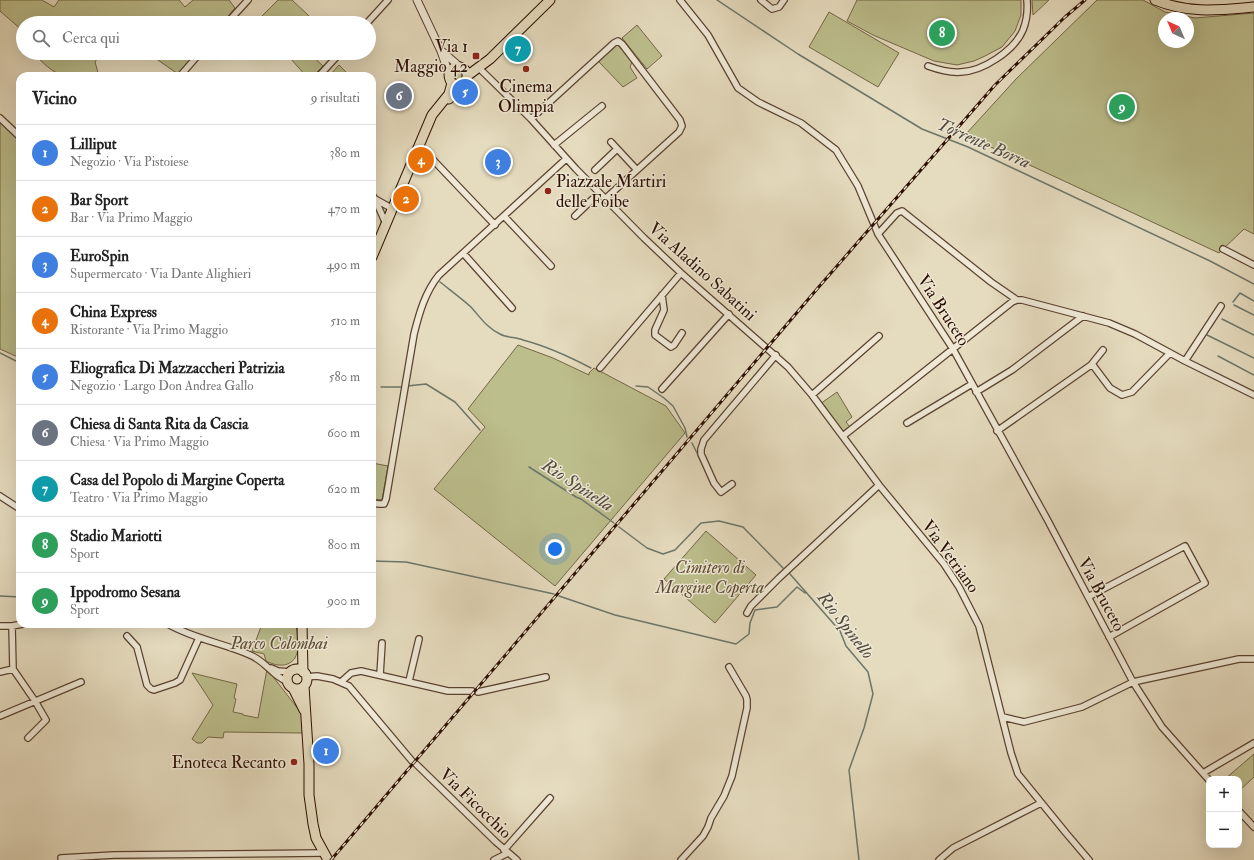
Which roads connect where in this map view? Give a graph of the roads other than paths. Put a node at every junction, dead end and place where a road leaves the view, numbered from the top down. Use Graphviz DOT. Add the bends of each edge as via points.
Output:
graph roads {
  1 [pos="248,0"];
  2 [pos="388,0"];
  3 [pos="417,0"];
  4 [pos="542,0"];
  5 [pos="550,0"];
  6 [pos="680,0"];
  7 [pos="761,0"];
  8 [pos="784,0"];
  9 [pos="1027,0"];
  10 [pos="1155,0"];
  11 [pos="1254,7"];
  12 [pos="233,16"];
  13 [pos="373,16"];
  14 [pos="441,51"];
  15 [pos="194,60"];
  16 [pos="334,60"];
  17 [pos="928,66"];
  18 [pos="479,68"];
  19 [pos="183,72"];
  20 [pos="323,72"];
  21 [pos="449,74"];
  22 [pos="463,74"];
  23 [pos="452,83"];
  24 [pos="602,106"];
  25 [pos="0,118"];
  26 [pos="531,118"];
  27 [pos="429,122"];
  28 [pos="16,133"];
  29 [pos="611,142"];
  30 [pos="419,145"];
  31 [pos="554,145"];
  32 [pos="618,149"];
  33 [pos="566,159"];
  34 [pos="595,170"];
  35 [pos="637,170"];
  36 [pos="599,193"];
  37 [pos="376,198"];
  38 [pos="605,199"];
  39 [pos="376,202"];
  40 [pos="393,209"];
  41 [pos="504,216"];
  42 [pos="575,216"];
  43 [pos="386,225"];
  44 [pos="495,225"];
  45 [pos="878,234"];
  46 [pos="376,248"];
  47 [pos="1223,249"];
  48 [pos="463,254"];
  49 [pos="1254,264"];
  50 [pos="551,266"];
  51 [pos="681,273"];
  52 [pos="662,294"];
  53 [pos="1017,300"];
  54 [pos="1221,306"];
  55 [pos="512,308"];
  56 [pos="728,314"];
  57 [pos="1083,316"];
  58 [pos="682,333"];
  59 [pos="879,336"];
  60 [pos="953,349"];
  61 [pos="1103,350"];
  62 [pos="1170,353"];
  63 [pos="776,356"];
  64 [pos="1185,361"];
  65 [pos="1092,364"];
  66 [pos="600,368"];
  67 [pos="972,384"];
  68 [pos="662,389"];
  69 [pos="976,392"];
  70 [pos="812,395"];
  71 [pos="1254,395"];
  72 [pos="907,423"];
  73 [pos="997,431"];
  74 [pos="843,436"];
  75 [pos="732,484"];
  76 [pos="879,485"];
  77 [pos="0,496"];
  78 [pos="376,503"];
  79 [pos="16,506"];
  80 [pos="1088,597"];
  81 [pos="747,613"];
  82 [pos="16,625"];
  83 [pos="0,626"];
  84 [pos="12,626"];
  85 [pos="175,628"];
  86 [pos="302,628"];
  87 [pos="128,636"];
  88 [pos="1109,636"];
  89 [pos="199,638"];
  90 [pos="419,639"];
  91 [pos="382,643"];
  92 [pos="1254,659"];
  93 [pos="268,667"];
  94 [pos="730,667"];
  95 [pos="13,669"];
  96 [pos="0,672"];
  97 [pos="299,675"];
  98 [pos="380,675"];
  99 [pos="546,677"];
  100 [pos="409,681"];
  101 [pos="81,682"];
  102 [pos="341,682"];
  103 [pos="1133,682"];
  104 [pos="290,685"];
  105 [pos="35,701"];
  106 [pos="0,716"];
  107 [pos="307,716"];
  108 [pos="1002,717"];
  109 [pos="28,738"];
  110 [pos="1254,743"];
  111 [pos="1203,773"];
  112 [pos="1206,776"];
  113 [pos="550,798"];
  114 [pos="1041,803"];
  115 [pos="1240,812"];
  116 [pos="1254,827"];
  117 [pos="506,851"];
  118 [pos="308,853"];
  119 [pos="326,856"];
  120 [pos="62,858"];
  121 [pos="307,860"];
  122 [pos="494,860"];
  123 [pos="517,860"];
  124 [pos="681,860"];
  125 [pos="939,860"];
  126 [pos="1089,860"];
  1 -- 12 [label="street"];
  2 -- 13 [label="street"];
  3 -- 14 [label="street"];
  4 -- 22 [label="main road" via="511,32"];
  5 -- 18 [label="main road"];
  6 -- 45 [label="street, Via Bruceto" via="708,34 738,88 758,102 801,123 836,150 858,186"];
  7 -- 8 [label="street" via="772,9"];
  9 -- 17 [label="street" via="1027,17 1022,32 1014,44 993,61 976,70 962,72 949,72"];
  10 -- 11 [label="main road" via="1198,11"];
  14 -- 21 [label="street"];
  14 -- 22 [label="street"];
  15 -- 19 [label="street"];
  16 -- 20 [label="street"];
  18 -- 22 [label="main road"];
  18 -- 26 [label="street, Via Aladino Sabatini"];
  21 -- 22 [label="main road" via="453,68"];
  21 -- 23 [label="main road"];
  22 -- 23 [label="main road" via="459,85"];
  22 -- 27 [label="main road" via="435,118"];
  23 -- 27 [label="main road" via="449,94"];
  24 -- 31 [label="street"];
  25 -- 28 [label="street"];
  26 -- 31 [label="street, Via Aladino Sabatini"];
  26 -- 35 [label="street" via="614,43 619,42 682,124 679,132"];
  27 -- 30 [label="main road"];
  29 -- 32 [label="street"];
  30 -- 40 [label="main road"];
  30 -- 44 [label="street"];
  31 -- 33 [label="street, Via Aladino Sabatini"];
  32 -- 34 [label="street"];
  32 -- 35 [label="street"];
  33 -- 36 [label="street, Via Aladino Sabatini"];
  33 -- 41 [label="street"];
  35 -- 38 [label="street"];
  36 -- 38 [label="street, Via Aladino Sabatini"];
  36 -- 42 [label="street"];
  37 -- 40 [label="street"];
  38 -- 51 [label="street, Via Aladino Sabatini"];
  39 -- 43 [label="street"];
  40 -- 43 [label="main road"];
  41 -- 44 [label="street"];
  41 -- 50 [label="street"];
  43 -- 46 [label="main road"];
  44 -- 48 [label="street"];
  45 -- 53 [label="street" via="897,213 902,211"];
  45 -- 60 [label="street, Via Bruceto"];
  47 -- 49 [label="street"];
  48 -- 55 [label="street"];
  48 -- 78 [label="street" via="436,279 424,303 414,334 385,502"];
  51 -- 52 [label="street"];
  51 -- 56 [label="street, Via Aladino Sabatini"];
  52 -- 58 [label="street" via="664,310 655,335 671,347"];
  52 -- 66 [label="street"];
  53 -- 57 [label="street"];
  53 -- 60 [label="street"];
  54 -- 64 [label="street"];
  56 -- 63 [label="street, Via Aladino Sabatini"];
  56 -- 68 [label="street"];
  57 -- 62 [label="street" via="1135,334"];
  57 -- 69 [label="street" via="1012,370"];
  59 -- 70 [label="street"];
  60 -- 67 [label="street, Via Bruceto"];
  60 -- 74 [label="street"];
  61 -- 65 [label="street"];
  62 -- 64 [label="street"];
  62 -- 65 [label="street" via="1132,392 1122,394 1110,388"];
  63 -- 70 [label="street, Via Vetriano"];
  63 -- 75 [label="street" via="704,440 701,454 714,483 721,492"];
  64 -- 71 [label="street"];
  65 -- 73 [label="street"];
  67 -- 69 [label="street, Via Bruceto"];
  67 -- 72 [label="street"];
  69 -- 73 [label="street, Via Bruceto"];
  70 -- 74 [label="street, Via Vetriano"];
  73 -- 80 [label="street, Via Bruceto"];
  74 -- 76 [label="street, Via Vetriano"];
  76 -- 81 [label="street" via="783,574"];
  76 -- 108 [label="street, Via Vetriano" via="944,564 971,607 979,626"];
  77 -- 79 [label="street"];
  80 -- 88 [label="street, Via Bruceto"];
  80 -- 88 [label="street" via="1185,546 1205,583"];
  82 -- 84 [label="street"];
  83 -- 84 [label="street"];
  84 -- 95 [label="street"];
  85 -- 89 [label="street"];
  86 -- 97 [label="main road"];
  87 -- 89 [label="street" via="136,645 147,685 154,690 180,680"];
  88 -- 103 [label="street, Via Bruceto"];
  89 -- 93 [label="street" via="249,655"];
  90 -- 100 [label="street"];
  91 -- 98 [label="street"];
  92 -- 103 [label="street" via="1239,659"];
  93 -- 97 [label="street, Via Ficocchio"];
  93 -- 104 [label="street"];
  94 -- 124 [label="street" via="747,700 732,776 724,796 710,818 707,831"];
  95 -- 96 [label="street"];
  95 -- 105 [label="street"];
  97 -- 102 [label="street, Via Ficocchio"];
  97 -- 104 [label="main road" via="287,677"];
  97 -- 104 [label="main road" via="300,688"];
  97 -- 107 [label="main road"];
  98 -- 100 [label="street"];
  98 -- 102 [label="street" via="357,671"];
  99 -- 100 [label="street" via="475,692 451,691"];
  101 -- 105 [label="street"];
  102 -- 117 [label="street, Via Ficocchio" via="351,689 414,763"];
  103 -- 108 [label="street" via="1082,707 1024,722"];
  103 -- 111 [label="street, Via Bruceto" via="1162,727"];
  104 -- 107 [label="main road"];
  105 -- 106 [label="street"];
  105 -- 109 [label="street" via="46,720"];
  107 -- 119 [label="main road" via="312,824"];
  108 -- 114 [label="street, Via Vetriano" via="1014,766"];
  110 -- 111 [label="street"];
  111 -- 112 [label="street, Via Bruceto"];
  113 -- 117 [label="street"];
  114 -- 125 [label="street" via="953,848"];
  114 -- 126 [label="street, Via Vetriano"];
  115 -- 116 [label="street"];
  117 -- 122 [label="street"];
  117 -- 123 [label="street, Via Ficocchio"];
  118 -- 119 [label="street"];
  118 -- 120 [label="street"];
  118 -- 121 [label="street"];
}
